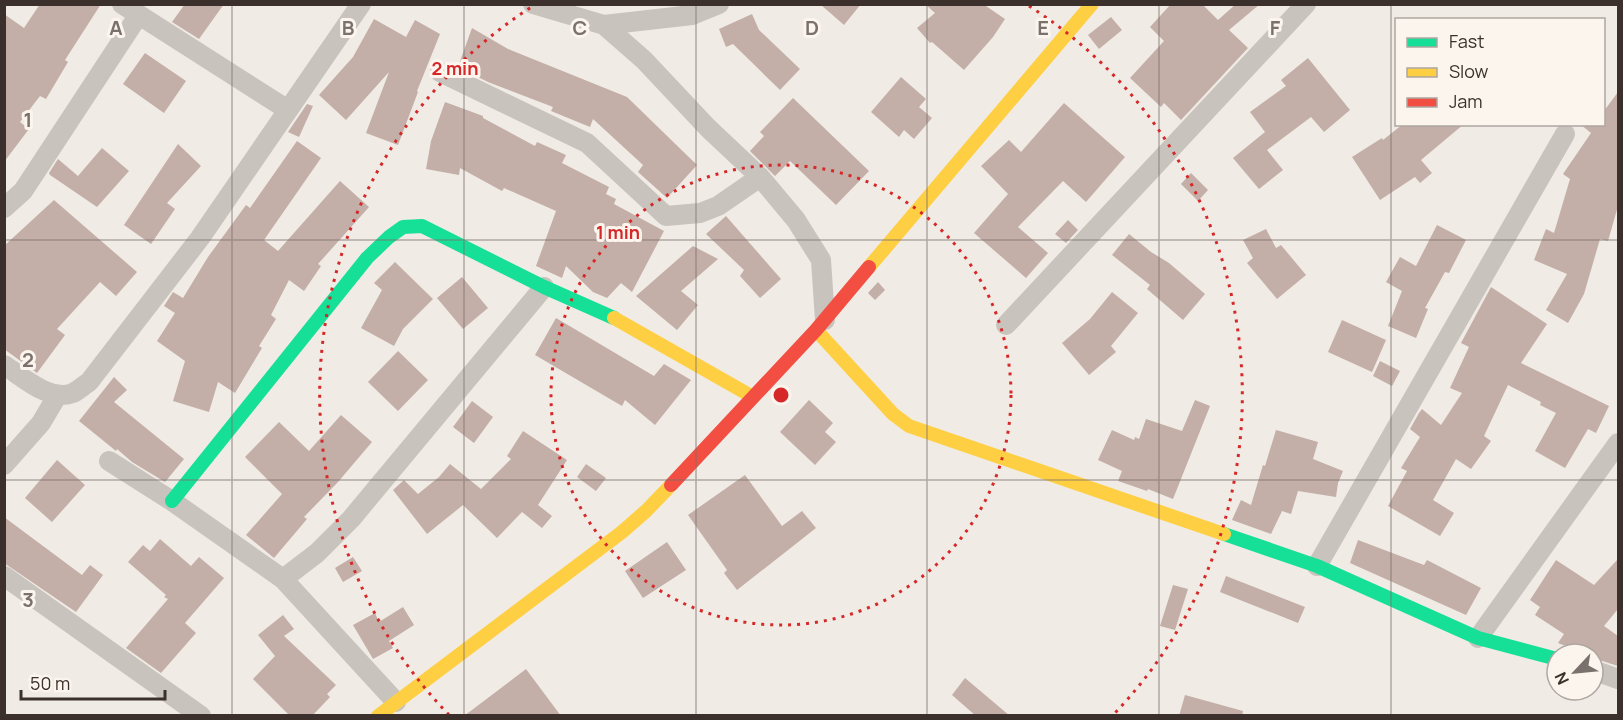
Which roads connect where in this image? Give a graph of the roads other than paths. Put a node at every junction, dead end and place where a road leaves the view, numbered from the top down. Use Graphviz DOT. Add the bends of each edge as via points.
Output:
graph roads {
  1 [pos="361,4"];
  2 [pos="533,4"];
  3 [pos="719,4"];
  4 [pos="1092,4"];
  5 [pos="1306,4"];
  6 [pos="130,10"];
  7 [pos="692,10"];
  8 [pos="604,25"];
  9 [pos="440,72"];
  10 [pos="288,110"];
  11 [pos="1565,134"];
  12 [pos="760,177"];
  13 [pos="4,208"];
  14 [pos="544,287"];
  15 [pos="820,325"];
  16 [pos="1006,325"];
  17 [pos="4,364"];
  18 [pos="57,396"];
  19 [pos="753,397"];
  20 [pos="1618,443"];
  21 [pos="109,461"];
  22 [pos="4,465"];
  23 [pos="171,501"];
  24 [pos="1317,566"];
  25 [pos="4,576"];
  26 [pos="283,579"];
  27 [pos="1478,638"];
  28 [pos="1545,655"];
  29 [pos="396,702"];
  30 [pos="201,716"];
  31 [pos="378,716"];
  1 -- 10 [label="street"];
  2 -- 8 [label="street"];
  3 -- 7 [label="street"];
  4 -- 15 [label="street"];
  5 -- 16 [label="street"];
  6 -- 10 [label="street"];
  6 -- 13 [label="street" via="23,191"];
  7 -- 8 [label="street"];
  8 -- 12 [label="street"];
  9 -- 12 [label="street" via="586,143 666,216 700,213 718,206"];
  10 -- 18 [label="street" via="200,238 90,382 73,393"];
  11 -- 24 [label="street"];
  12 -- 15 [label="street" via="796,220 821,260"];
  14 -- 19 [label="street" via="624,323"];
  14 -- 23 [label="street" via="422,226 403,227 368,258"];
  14 -- 26 [label="street" via="351,519"];
  15 -- 19 [label="street"];
  15 -- 24 [label="street" via="893,414 909,426"];
  17 -- 18 [label="street"];
  18 -- 22 [label="street" via="41,423"];
  19 -- 29 [label="street" via="622,532"];
  20 -- 27 [label="street"];
  21 -- 23 [label="street"];
  23 -- 26 [label="street"];
  24 -- 27 [label="street"];
  25 -- 30 [label="street"];
  26 -- 29 [label="street"];
  27 -- 28 [label="street"];
  29 -- 31 [label="street"];
}
